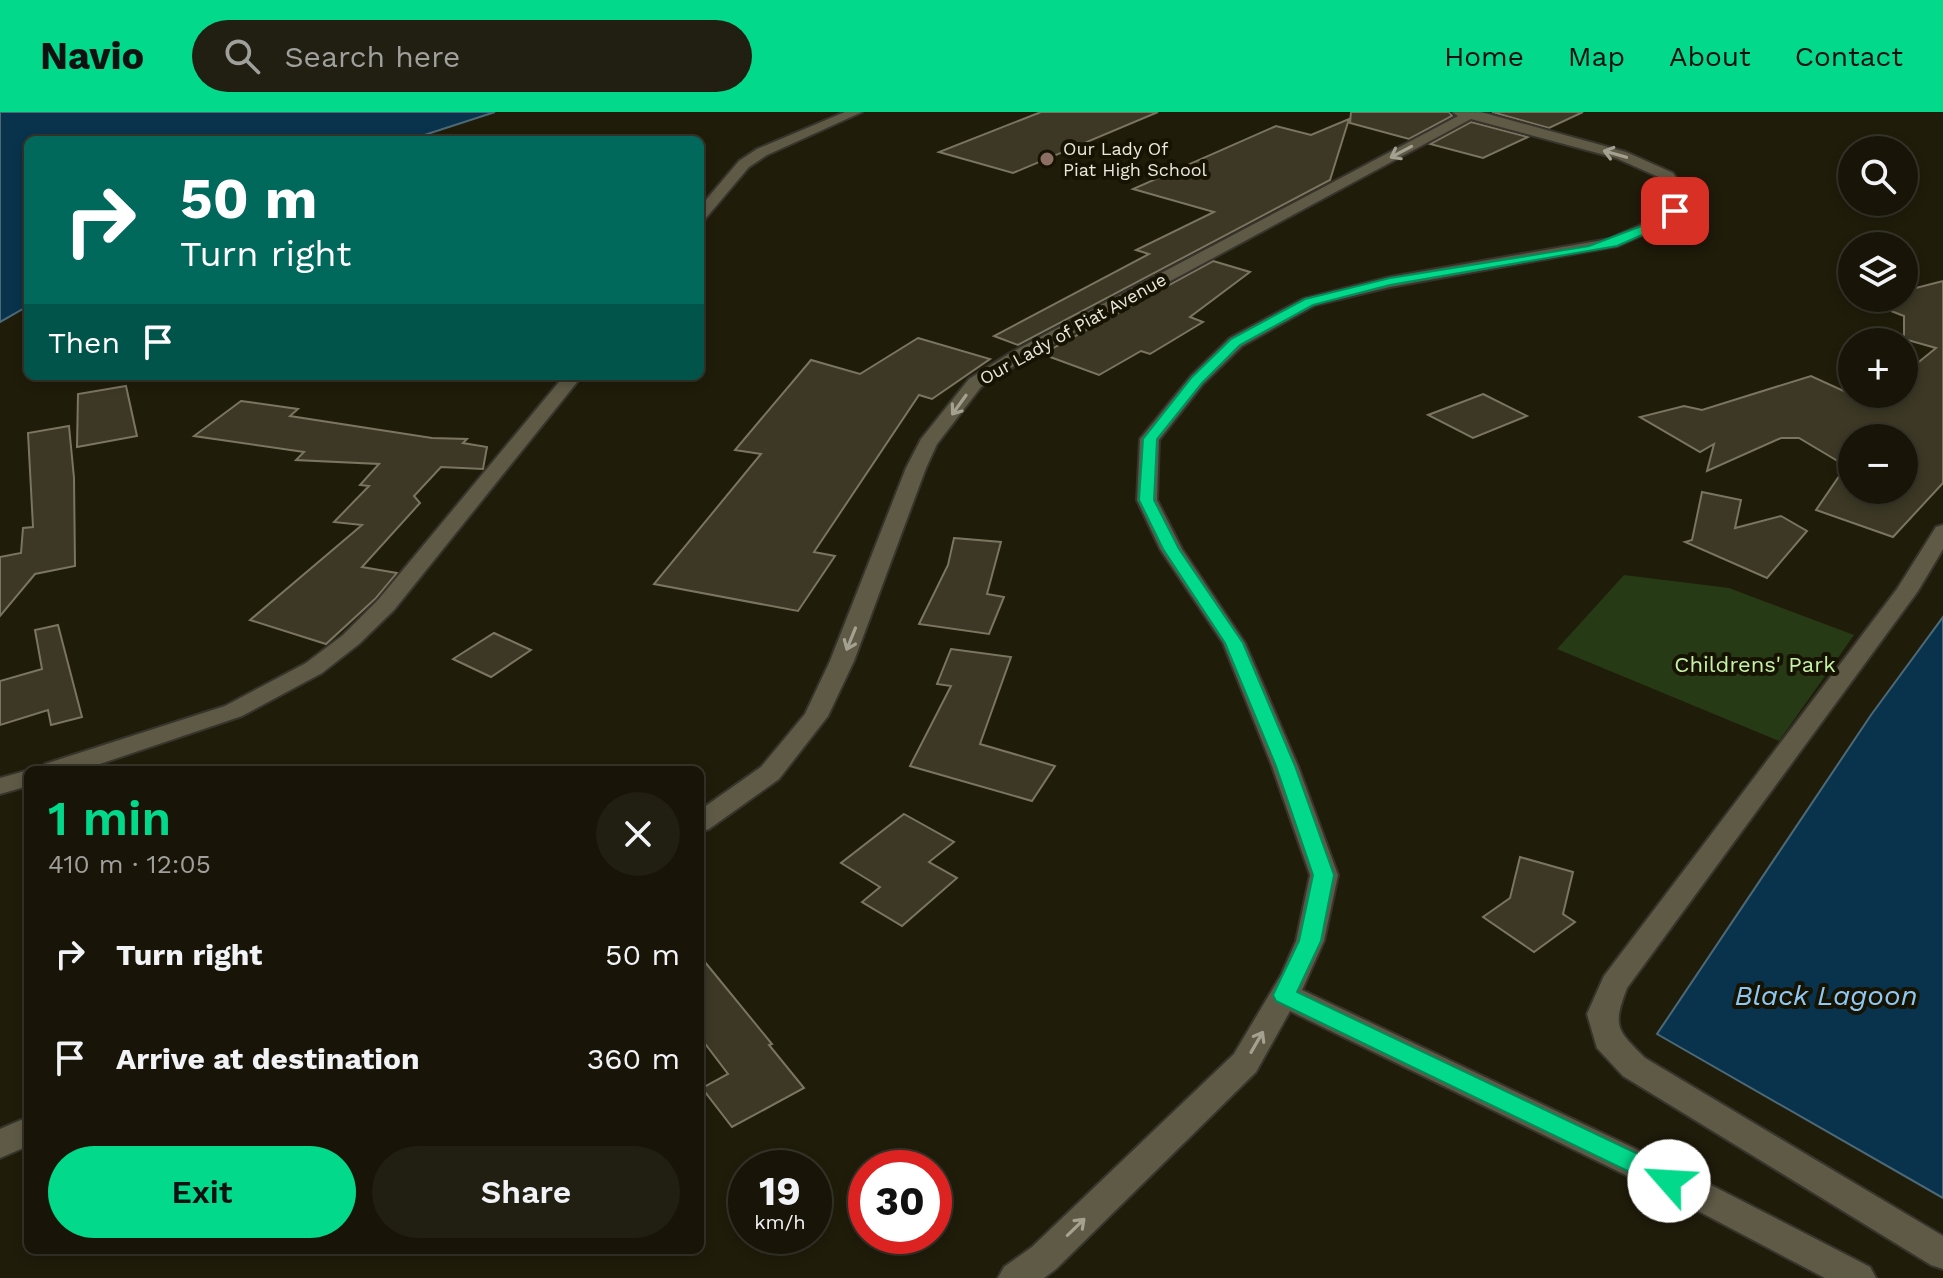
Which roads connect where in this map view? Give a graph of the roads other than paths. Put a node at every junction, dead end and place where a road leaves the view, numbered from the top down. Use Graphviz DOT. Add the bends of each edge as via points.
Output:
graph roads {
  1 [pos="856,112"];
  2 [pos="1467,113"];
  3 [pos="704,211"];
  4 [pos="570,380"];
  5 [pos="1941,536"];
  6 [pos="67,766"];
  7 [pos="24,779"];
  8 [pos="0,786"];
  9 [pos="704,820"];
  10 [pos="1284,995"];
  11 [pos="24,1132"];
  12 [pos="0,1145"];
  13 [pos="1943,1254"];
  14 [pos="1016,1278"];
  15 [pos="1858,1278"];
  1 -- 3 [label="street" via="762,152 744,164"];
  2 -- 9 [label="street, Our Lady of Piat Avenue, one-way" via="975,383 928,443 916,468 816,716 770,773"];
  10 -- 2 [label="street, one-way" via="1310,941 1324,875 1234,643 1171,549 1147,500 1150,439 1236,342 1309,302 1390,282 1589,249 1656,225 1675,211 1681,196 1678,186 1646,164"];
  4 -- 6 [label="street" via="386,605 328,661 262,700"];
  5 -- 13 [label="street" via="1907,591 1614,984 1602,1014 1608,1040 1634,1067"];
  7 -- 8 [label="street"];
  14 -- 10 [label="street, one-way" via="1044,1258 1245,1063"];
  10 -- 15 [label="street"];
  11 -- 12 [label="street"];
}
